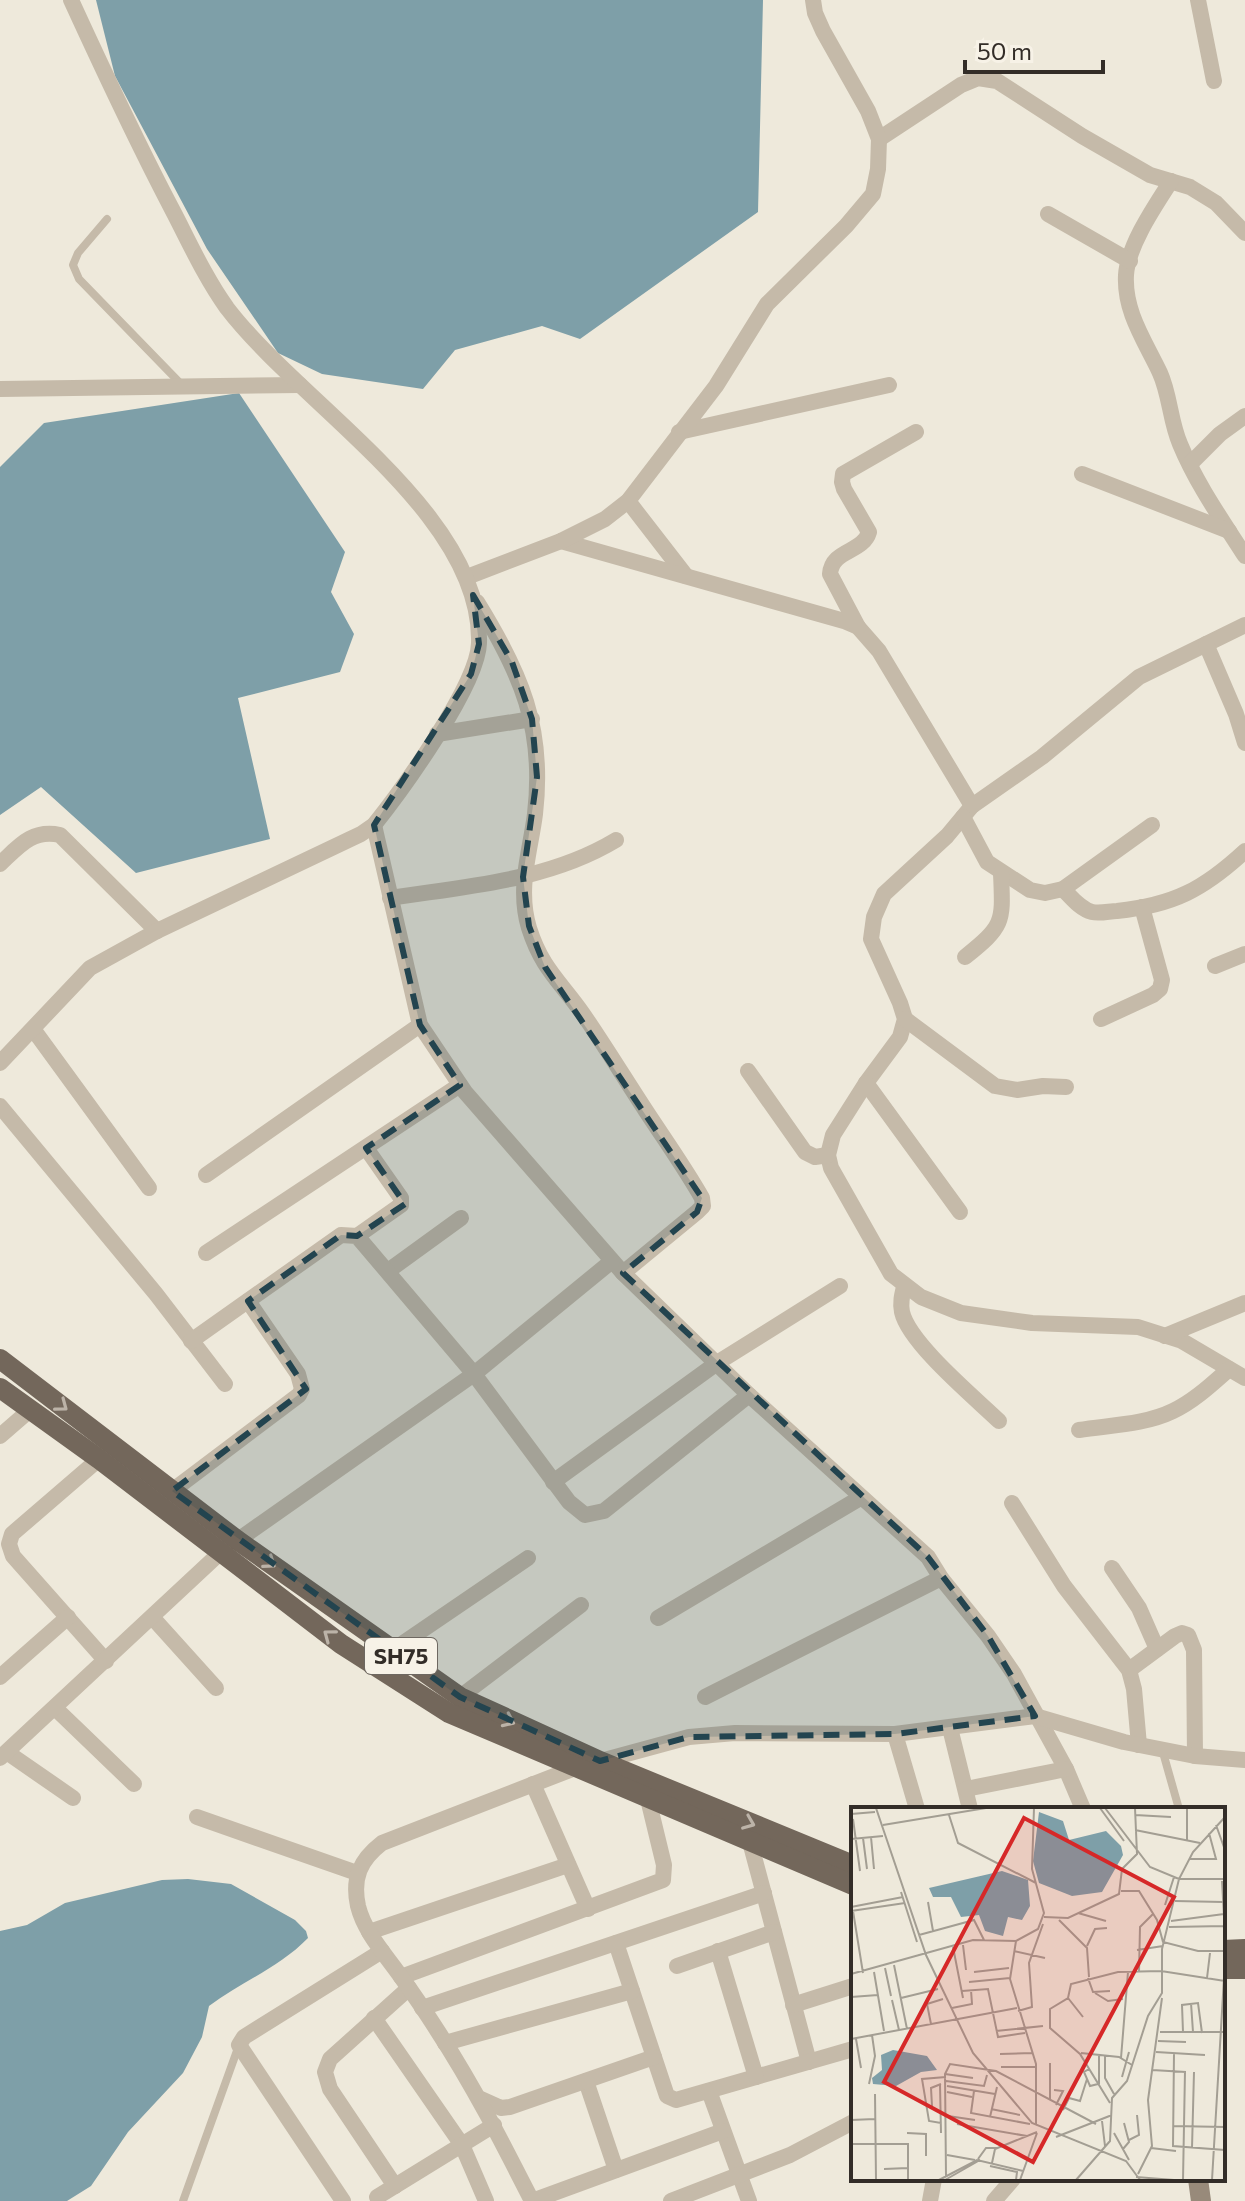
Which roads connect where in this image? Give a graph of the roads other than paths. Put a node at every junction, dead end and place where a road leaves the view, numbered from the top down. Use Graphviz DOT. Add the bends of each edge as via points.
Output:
graph roads {
  1 [pos="71,0"];
  2 [pos="813,0"];
  3 [pos="1198,0"];
  4 [pos="1214,81"];
  5 [pos="879,139"];
  6 [pos="1171,181"];
  7 [pos="1048,214"];
  8 [pos="107,219"];
  9 [pos="1245,233"];
  10 [pos="1130,261"];
  11 [pos="300,385"];
  12 [pos="889,385"];
  13 [pos="184,388"];
  14 [pos="0,389"];
  15 [pos="1245,416"];
  16 [pos="679,432"];
  17 [pos="916,432"];
  18 [pos="1190,464"];
  19 [pos="1082,474"];
  20 [pos="628,501"];
  21 [pos="1229,531"];
  22 [pos="561,541"];
  23 [pos="1245,556"];
  24 [pos="686,576"];
  25 [pos="467,577"];
  26 [pos="473,595"];
  27 [pos="1245,625"];
  28 [pos="858,627"];
  29 [pos="1206,644"];
  30 [pos="532,719"];
  31 [pos="437,734"];
  32 [pos="1245,743"];
  33 [pos="968,812"];
  34 [pos="374,825"];
  35 [pos="1152,825"];
  36 [pos="616,840"];
  37 [pos="1245,851"];
  38 [pos="0,864"];
  39 [pos="1001,873"];
  40 [pos="523,877"];
  41 [pos="1063,889"];
  42 [pos="390,898"];
  43 [pos="1142,907"];
  44 [pos="157,931"];
  45 [pos="1245,954"];
  46 [pos="965,957"];
  47 [pos="1215,966"];
  48 [pos="905,1019"];
  49 [pos="1101,1019"];
  50 [pos="420,1025"];
  51 [pos="33,1029"];
  52 [pos="0,1063"];
  53 [pos="748,1071"];
  54 [pos="866,1083"];
  55 [pos="460,1085"];
  56 [pos="1066,1087"];
  57 [pos="0,1106"];
  58 [pos="366,1148"];
  59 [pos="828,1155"];
  60 [pos="206,1175"];
  61 [pos="149,1188"];
  62 [pos="960,1212"];
  63 [pos="461,1218"];
  64 [pos="357,1236"];
  65 [pos="206,1253"];
  66 [pos="617,1267"];
  67 [pos="388,1271"];
  68 [pos="840,1286"];
  69 [pos="904,1287"];
  70 [pos="248,1301"];
  71 [pos="1245,1303"];
  72 [pos="1165,1336"];
  73 [pos="191,1341"];
  74 [pos="0,1359"];
  75 [pos="717,1363"];
  76 [pos="1229,1369"];
  77 [pos="474,1374"];
  78 [pos="1245,1378"];
  79 [pos="225,1384"];
  80 [pos="0,1388"];
  81 [pos="749,1395"];
  82 [pos="30,1410"];
  83 [pos="999,1421"];
  84 [pos="1079,1430"];
  85 [pos="0,1436"];
  86 [pos="99,1459"];
  87 [pos="553,1482"];
  88 [pos="172,1491"];
  89 [pos="860,1498"];
  90 [pos="1012,1503"];
  91 [pos="229,1546"];
  92 [pos="528,1558"];
  93 [pos="1112,1568"];
  94 [pos="941,1578"];
  95 [pos="581,1605"];
  96 [pos="68,1617"];
  97 [pos="152,1617"];
  98 [pos="658,1618"];
  99 [pos="1157,1649"];
  100 [pos="393,1650"];
  101 [pos="106,1661"];
  102 [pos="1129,1670"];
  103 [pos="0,1677"];
  104 [pos="216,1688"];
  105 [pos="460,1697"];
  106 [pos="705,1697"];
  107 [pos="55,1708"];
  108 [pos="1035,1716"];
  109 [pos="950,1728"];
  110 [pos="895,1734"];
  111 [pos="1139,1745"];
  112 [pos="1162,1749"];
  113 [pos="4,1755"];
  114 [pos="1195,1756"];
  115 [pos="1245,1760"];
  116 [pos="600,1761"];
  117 [pos="575,1768"];
  118 [pos="1066,1769"];
  119 [pos="134,1784"];
  120 [pos="533,1784"];
  121 [pos="966,1789"];
  122 [pos="73,1798"];
  123 [pos="648,1799"];
  124 [pos="916,1807"];
  125 [pos="970,1807"];
  126 [pos="1082,1807"];
  127 [pos="1178,1807"];
  128 [pos="197,1817"];
  129 [pos="750,1842"];
  130 [pos="851,1864"];
  131 [pos="568,1865"];
  132 [pos="357,1873"];
  133 [pos="851,1884"];
  134 [pos="764,1893"];
  135 [pos="588,1909"];
  136 [pos="369,1932"];
  137 [pos="774,1932"];
  138 [pos="616,1943"];
  139 [pos="1245,1949"];
  140 [pos="1225,1950"];
  141 [pos="382,1951"];
  142 [pos="718,1951"];
  143 [pos="677,1966"];
  144 [pos="405,1982"];
  145 [pos="851,1987"];
  146 [pos="632,1991"];
  147 [pos="793,2005"];
  148 [pos="422,2008"];
  149 [pos="374,2018"];
  150 [pos="445,2043"];
  151 [pos="239,2045"];
  152 [pos="851,2050"];
  153 [pos="654,2057"];
  154 [pos="809,2062"];
  155 [pos="756,2077"];
  156 [pos="586,2081"];
  157 [pos="709,2091"];
  158 [pos="481,2099"];
  159 [pos="851,2123"];
  160 [pos="494,2125"];
  161 [pos="723,2131"];
  162 [pos="462,2145"];
  163 [pos="616,2170"];
  164 [pos="739,2174"];
  165 [pos="934,2181"];
  166 [pos="1011,2181"];
  167 [pos="1198,2181"];
  168 [pos="395,2186"];
  169 [pos="377,2197"];
  170 [pos="183,2201"];
  171 [pos="343,2201"];
  172 [pos="486,2201"];
  173 [pos="532,2201"];
  174 [pos="671,2201"];
  175 [pos="749,2201"];
  176 [pos="930,2201"];
  177 [pos="994,2201"];
  178 [pos="1201,2201"];
  1 -- 11 [label="street" via="134,138 226,306"];
  2 -- 5 [label="street" via="823,31"];
  3 -- 4 [label="street"];
  5 -- 6 [label="street" via="978,78 997,81 1096,144"];
  5 -- 16 [label="street" via="873,194 767,304 716,386"];
  6 -- 9 [label="street" via="1216,203"];
  6 -- 10 [label="street" via="1143,225"];
  7 -- 10 [label="street"];
  8 -- 13 [label="lane" via="78,253 73,265 79,279"];
  10 -- 18 [label="street" via="1129,305 1164,384 1168,411"];
  11 -- 13 [label="street"];
  11 -- 25 [label="street" via="435,522"];
  12 -- 16 [label="street"];
  13 -- 14 [label="street"];
  15 -- 18 [label="street"];
  16 -- 20 [label="street"];
  17 -- 28 [label="street" via="843,474 844,489 869,532 863,542 836,558 830,574"];
  18 -- 21 [label="street"];
  19 -- 21 [label="street"];
  20 -- 22 [label="street"];
  20 -- 24 [label="street"];
  21 -- 23 [label="street"];
  22 -- 24 [label="street"];
  22 -- 25 [label="street"];
  24 -- 28 [label="street"];
  25 -- 26 [label="street"];
  26 -- 30 [label="street" via="512,662"];
  26 -- 31 [label="street" via="479,644 460,699"];
  27 -- 29 [label="street"];
  28 -- 33 [label="street" via="879,651"];
  29 -- 32 [label="street"];
  29 -- 33 [label="street" via="1139,677"];
  30 -- 31 [label="street"];
  30 -- 40 [label="street" via="535,815"];
  31 -- 34 [label="street"];
  33 -- 39 [label="street" via="987,862"];
  33 -- 48 [label="street" via="884,894 874,917 871,939"];
  34 -- 42 [label="street"];
  34 -- 44 [label="street"];
  35 -- 41 [label="street"];
  36 -- 40 [label="street" via="590,855"];
  37 -- 43 [label="street" via="1197,890"];
  38 -- 44 [label="street" via="28,837 60,835"];
  39 -- 41 [label="street" via="1030,890"];
  39 -- 46 [label="street" via="1002,917 991,936"];
  40 -- 42 [label="street"];
  40 -- 66 [label="street" via="529,926 545,967 581,1011 702,1198 697,1212"];
  41 -- 43 [label="street" via="1094,913"];
  42 -- 50 [label="street"];
  43 -- 49 [label="street" via="1160,989"];
  44 -- 51 [label="street" via="90,968"];
  45 -- 47 [label="street"];
  48 -- 54 [label="street" via="900,1037"];
  48 -- 56 [label="street" via="995,1086"];
  50 -- 55 [label="street"];
  50 -- 60 [label="street"];
  51 -- 52 [label="street"];
  51 -- 61 [label="street"];
  53 -- 59 [label="street" via="805,1152"];
  54 -- 59 [label="street" via="833,1135"];
  54 -- 62 [label="street"];
  55 -- 58 [label="street"];
  55 -- 66 [label="street"];
  57 -- 73 [label="street"];
  58 -- 64 [label="street" via="401,1205"];
  58 -- 65 [label="street"];
  59 -- 69 [label="street" via="882,1261"];
  63 -- 67 [label="street"];
  64 -- 67 [label="street"];
  64 -- 70 [label="street" via="341,1235"];
  66 -- 75 [label="street"];
  66 -- 77 [label="street"];
  67 -- 77 [label="street"];
  68 -- 75 [label="street"];
  69 -- 72 [label="street" via="961,1313 1032,1323 1138,1327"];
  69 -- 83 [label="street" via="902,1315 913,1333"];
  70 -- 73 [label="street"];
  70 -- 88 [label="street" via="298,1374 302,1389"];
  71 -- 72 [label="street"];
  72 -- 76 [label="street"];
  73 -- 79 [label="street"];
  74 -- 88 [label="main road, SH75, one-way"];
  75 -- 81 [label="street"];
  75 -- 87 [label="street"];
  76 -- 78 [label="street"];
  76 -- 84 [label="street" via="1175,1410 1152,1419"];
  77 -- 87 [label="street"];
  77 -- 91 [label="street"];
  80 -- 82 [label="main road, SH75"];
  81 -- 87 [label="street" via="595,1515 576,1511"];
  81 -- 89 [label="street"];
  82 -- 85 [label="street"];
  82 -- 86 [label="main road, SH75"];
  86 -- 91 [label="main road, SH75" via="159,1508"];
  86 -- 96 [label="street" via="12,1534 9,1544 13,1556"];
  88 -- 91 [label="main road, SH75"];
  89 -- 94 [label="street" via="928,1557"];
  89 -- 98 [label="street"];
  90 -- 102 [label="street" via="1064,1586"];
  91 -- 97 [label="street"];
  91 -- 100 [label="main road, SH75, one-way"];
  117 -- 91 [label="main road, SH75, one-way" via="449,1713 341,1644"];
  92 -- 100 [label="street"];
  93 -- 99 [label="street" via="1139,1608"];
  94 -- 106 [label="street"];
  94 -- 108 [label="street" via="1014,1674"];
  95 -- 105 [label="street"];
  96 -- 101 [label="street"];
  96 -- 103 [label="street"];
  97 -- 101 [label="street"];
  97 -- 104 [label="street"];
  99 -- 102 [label="street"];
  99 -- 114 [label="street" via="1182,1633 1192,1641"];
  100 -- 105 [label="main road, SH75"];
  101 -- 107 [label="street"];
  102 -- 111 [label="street"];
  105 -- 116 [label="main road, SH75, one-way"];
  107 -- 113 [label="street"];
  107 -- 119 [label="street"];
  108 -- 109 [label="street"];
  108 -- 111 [label="street"];
  108 -- 118 [label="street"];
  109 -- 110 [label="street"];
  109 -- 121 [label="street"];
  110 -- 116 [label="street" via="720,1734"];
  110 -- 124 [label="street"];
  111 -- 112 [label="street"];
  112 -- 114 [label="street"];
  112 -- 127 [label="lane"];
  113 -- 122 [label="street"];
  114 -- 115 [label="street"];
  116 -- 117 [label="street"];
  116 -- 130 [label="main road, SH75, one-way"];
  117 -- 120 [label="street"];
  117 -- 123 [label="main road, SH75"];
  118 -- 121 [label="street"];
  118 -- 126 [label="street"];
  120 -- 131 [label="street"];
  120 -- 132 [label="street" via="382,1843 366,1855"];
  121 -- 125 [label="street"];
  123 -- 129 [label="main road, SH75"];
  123 -- 135 [label="street" via="663,1880"];
  128 -- 132 [label="street"];
  129 -- 133 [label="main road, SH75"];
  129 -- 134 [label="street"];
  131 -- 135 [label="street"];
  131 -- 136 [label="street"];
  132 -- 136 [label="street" via="359,1910"];
  134 -- 137 [label="street"];
  134 -- 138 [label="street"];
  135 -- 144 [label="street"];
  136 -- 141 [label="street"];
  137 -- 142 [label="street"];
  137 -- 147 [label="street"];
  138 -- 146 [label="street"];
  138 -- 148 [label="street"];
  139 -- 140 [label="main road"];
  141 -- 144 [label="street"];
  141 -- 151 [label="street"];
  142 -- 143 [label="street"];
  142 -- 155 [label="street"];
  144 -- 148 [label="street"];
  144 -- 149 [label="street"];
  145 -- 147 [label="street"];
  146 -- 150 [label="street"];
  146 -- 153 [label="street"];
  147 -- 154 [label="street"];
  148 -- 150 [label="street"];
  149 -- 162 [label="street"];
  149 -- 168 [label="street" via="330,2059 325,2072 330,2089"];
  150 -- 158 [label="street"];
  151 -- 170 [label="lane"];
  151 -- 171 [label="street"];
  152 -- 154 [label="street"];
  153 -- 156 [label="street"];
  153 -- 157 [label="street" via="667,2096 676,2100"];
  154 -- 155 [label="street"];
  155 -- 157 [label="street"];
  156 -- 158 [label="street" via="510,2107"];
  156 -- 163 [label="street"];
  157 -- 161 [label="street"];
  158 -- 160 [label="street"];
  159 -- 164 [label="street"];
  160 -- 162 [label="street"];
  160 -- 173 [label="street"];
  161 -- 163 [label="street"];
  161 -- 164 [label="street"];
  162 -- 168 [label="street"];
  162 -- 172 [label="street"];
  163 -- 173 [label="street"];
  164 -- 174 [label="street"];
  164 -- 175 [label="street"];
  165 -- 176 [label="street"];
  166 -- 177 [label="street"];
  167 -- 178 [label="street"];
  168 -- 169 [label="street"];
}
